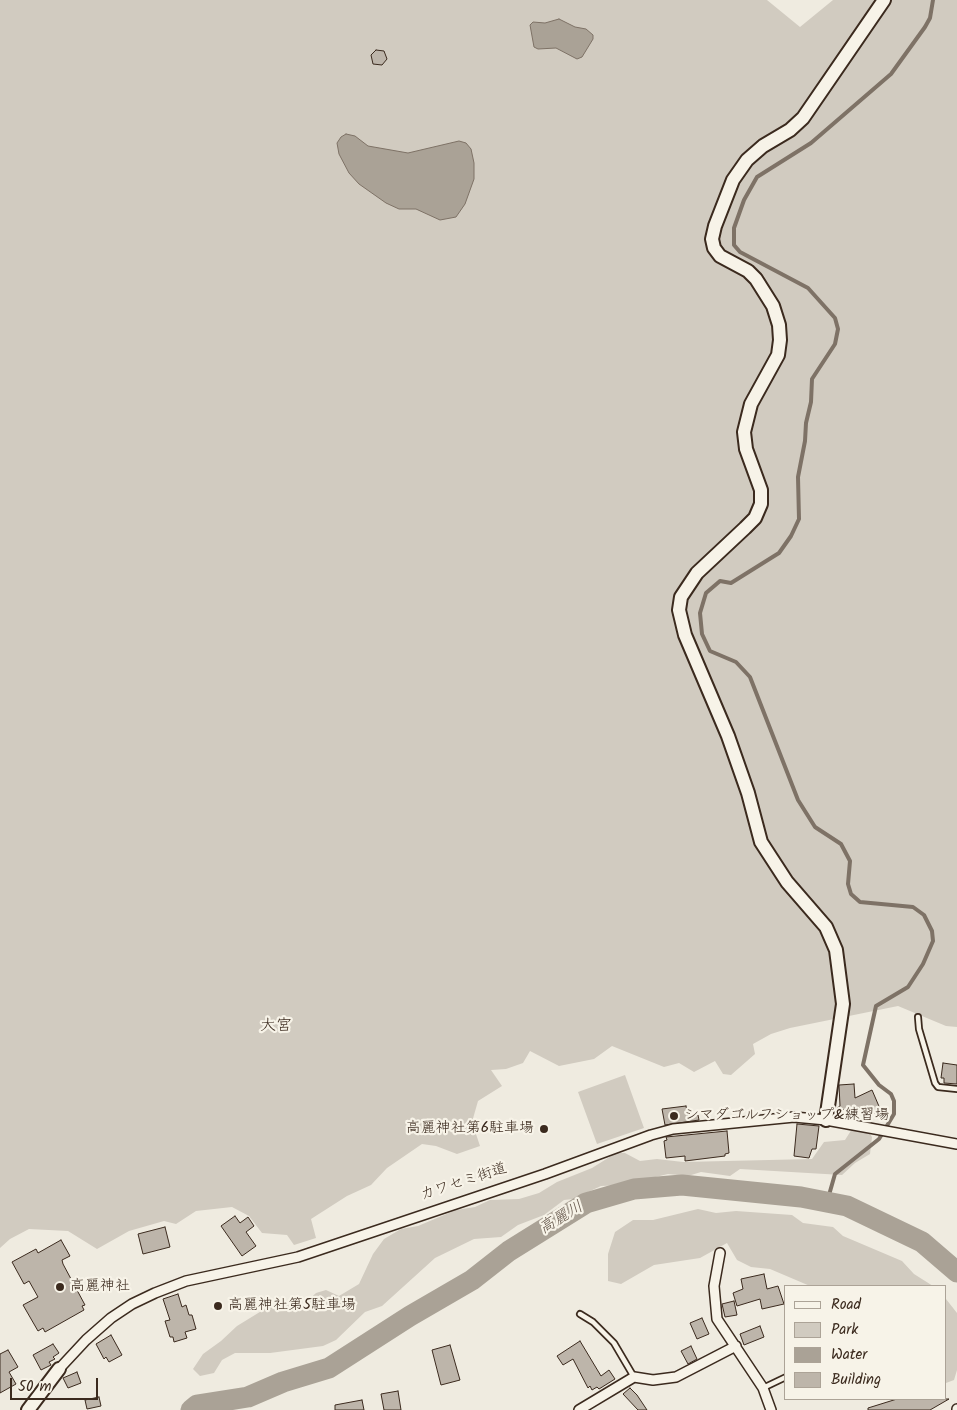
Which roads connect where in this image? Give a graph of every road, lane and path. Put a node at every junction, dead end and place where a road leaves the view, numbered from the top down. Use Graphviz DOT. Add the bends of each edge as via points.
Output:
graph roads {
  1 [pos="884,0"];
  2 [pos="918,1017"];
  3 [pos="957,1089"];
  4 [pos="826,1120"];
  5 [pos="957,1144"];
  6 [pos="720,1252"];
  7 [pos="580,1314"];
  8 [pos="736,1346"];
  9 [pos="59,1369"];
  10 [pos="634,1377"];
  11 [pos="784,1378"];
  12 [pos="763,1388"];
  13 [pos="28,1410"];
  14 [pos="579,1410"];
  15 [pos="771,1410"];
  1 -- 4 [label="street" via="803,118 747,160 733,180 715,226 714,248 720,256 756,279 773,306 780,340 778,355 751,404 744,432 761,504 750,523 697,573 681,597 679,610 685,635 728,736 760,842 787,882 826,927 836,950 844,1004"];
  2 -- 3 [label="lane" via="934,1084"];
  4 -- 5 [label="street, カワセミ街道"];
  4 -- 9 [label="street, カワセミ街道" via="777,1118 673,1129 298,1257 186,1281 147,1296 118,1313"];
  6 -- 8 [label="street" via="714,1278 717,1318"];
  7 -- 10 [label="lane" via="614,1343"];
  8 -- 10 [label="street" via="676,1376 653,1380"];
  8 -- 12 [label="street"];
  9 -- 13 [label="street, カワセミ街道"];
  10 -- 14 [label="street"];
  11 -- 12 [label="lane"];
  12 -- 15 [label="street"];
}
